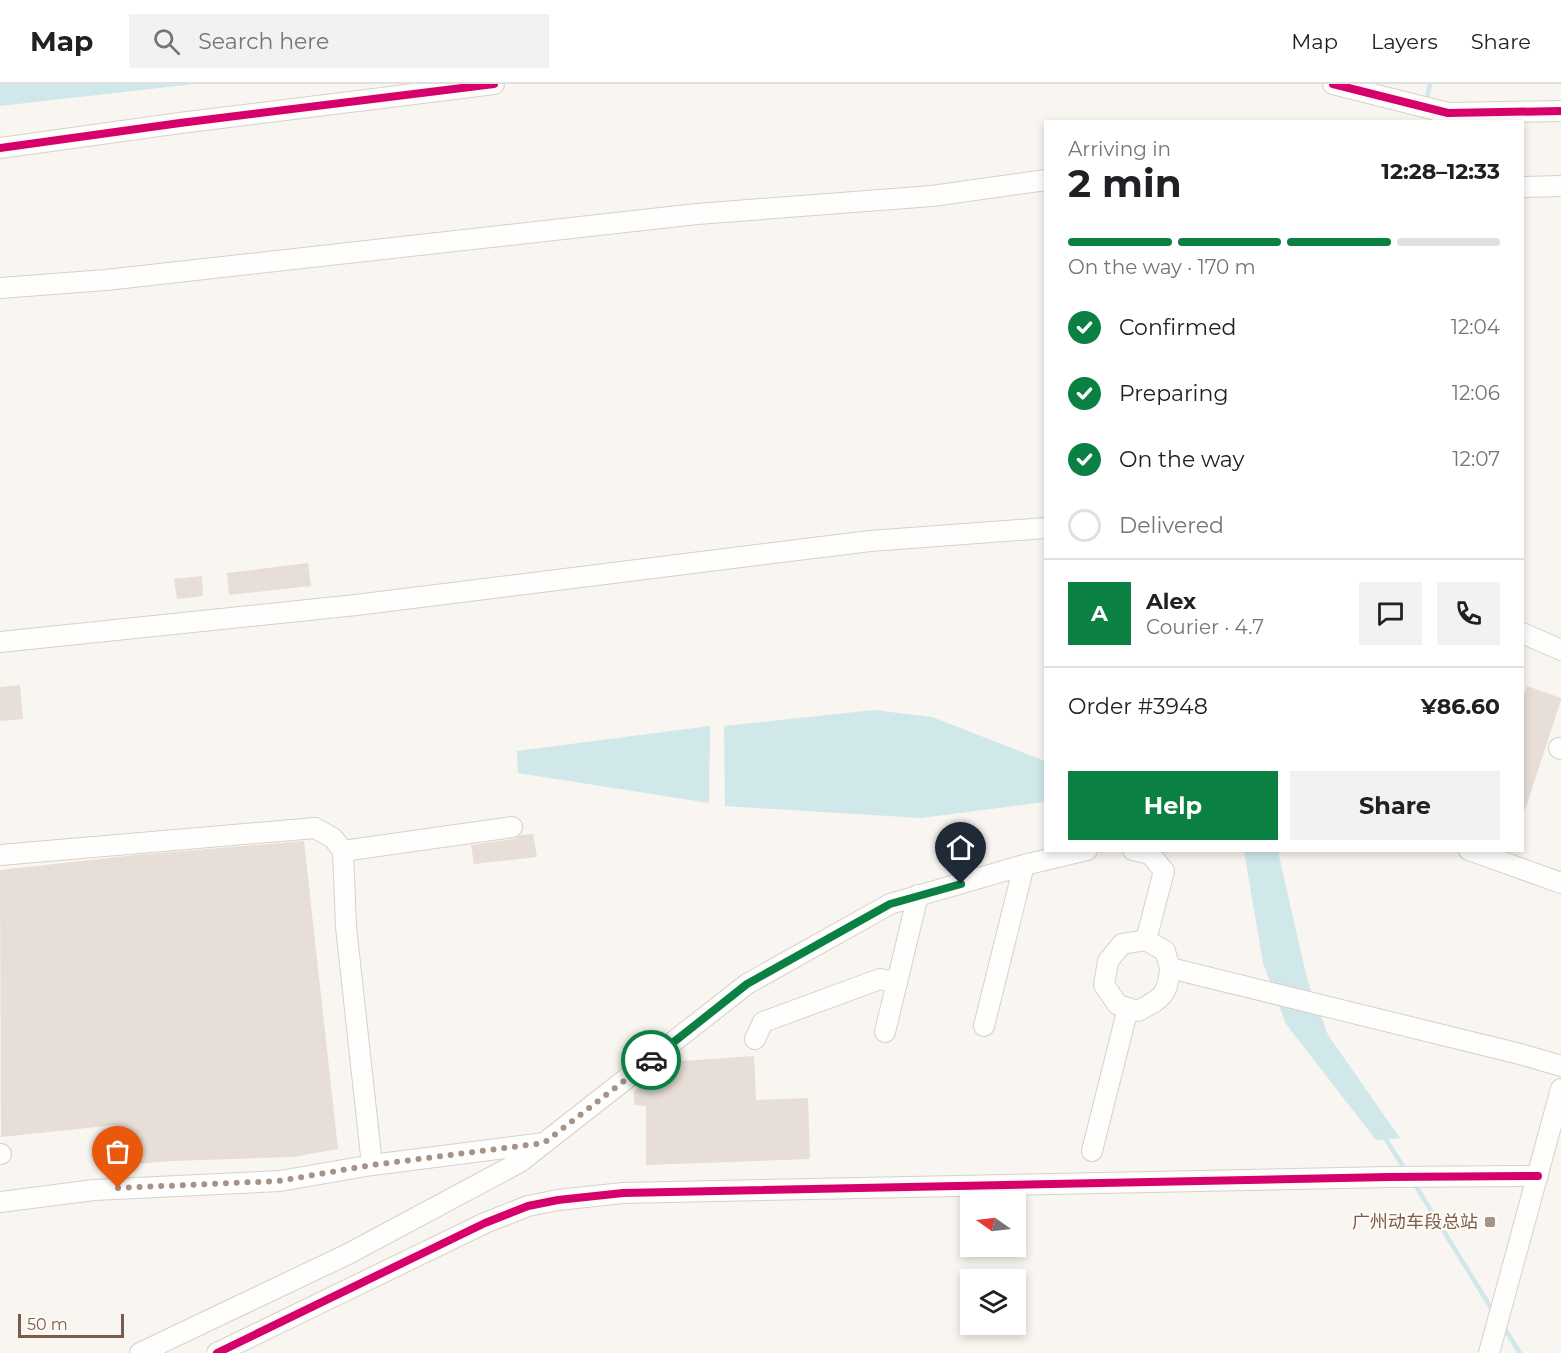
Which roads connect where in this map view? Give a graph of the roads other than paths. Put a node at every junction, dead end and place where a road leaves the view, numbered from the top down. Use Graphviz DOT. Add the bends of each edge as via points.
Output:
graph roads {
  1 [pos="494,84"];
  2 [pos="1334,84"];
  3 [pos="1561,111"];
  4 [pos="0,148"];
  5 [pos="1044,180"];
  6 [pos="1561,186"];
  7 [pos="1524,187"];
  8 [pos="0,288"];
  9 [pos="1044,528"];
  10 [pos="1524,634"];
  11 [pos="0,642"];
  12 [pos="1561,650"];
  13 [pos="512,827"];
  14 [pos="342,851"];
  15 [pos="1079,852"];
  16 [pos="1142,852"];
  17 [pos="1475,852"];
  18 [pos="0,855"];
  19 [pos="1024,866"];
  20 [pos="1561,883"];
  21 [pos="918,896"];
  22 [pos="1146,940"];
  23 [pos="1170,968"];
  24 [pos="897,983"];
  25 [pos="1128,1008"];
  26 [pos="984,1026"];
  27 [pos="885,1032"];
  28 [pos="755,1039"];
  29 [pos="1561,1066"];
  30 [pos="1561,1089"];
  31 [pos="544,1143"];
  32 [pos="1092,1151"];
  33 [pos="372,1165"];
  34 [pos="1538,1176"];
  35 [pos="0,1202"];
  36 [pos="1490,1351"];
  37 [pos="140,1353"];
  38 [pos="217,1353"];
  1 -- 4 [label="street"];
  2 -- 3 [label="street" via="1448,113"];
  5 -- 8 [label="street" via="932,196 697,214 106,280"];
  6 -- 7 [label="street"];
  9 -- 11 [label="street" via="870,541 368,604"];
  10 -- 12 [label="street"];
  13 -- 14 [label="street"];
  14 -- 18 [label="street" via="333,838 315,828"];
  14 -- 33 [label="street" via="346,927"];
  15 -- 19 [label="street"];
  16 -- 22 [label="street" via="1150,854 1164,871"];
  17 -- 20 [label="street"];
  19 -- 21 [label="street"];
  19 -- 26 [label="street"];
  21 -- 24 [label="street"];
  21 -- 31 [label="street" via="890,904 747,984"];
  22 -- 23 [label="street" via="1165,951"];
  22 -- 25 [label="street" via="1122,944 1108,961 1104,985 1118,1005"];
  23 -- 25 [label="street" via="1169,987 1158,1000 1138,1011"];
  23 -- 29 [label="street"];
  24 -- 27 [label="street"];
  24 -- 28 [label="street" via="880,979 763,1022"];
  25 -- 32 [label="street"];
  30 -- 34 [label="street"];
  31 -- 33 [label="street"];
  31 -- 37 [label="street" via="520,1162 348,1254"];
  33 -- 35 [label="street" via="279,1181 94,1190"];
  34 -- 36 [label="street"];
  34 -- 38 [label="street" via="623,1193 558,1200 528,1206 485,1223"];
}
